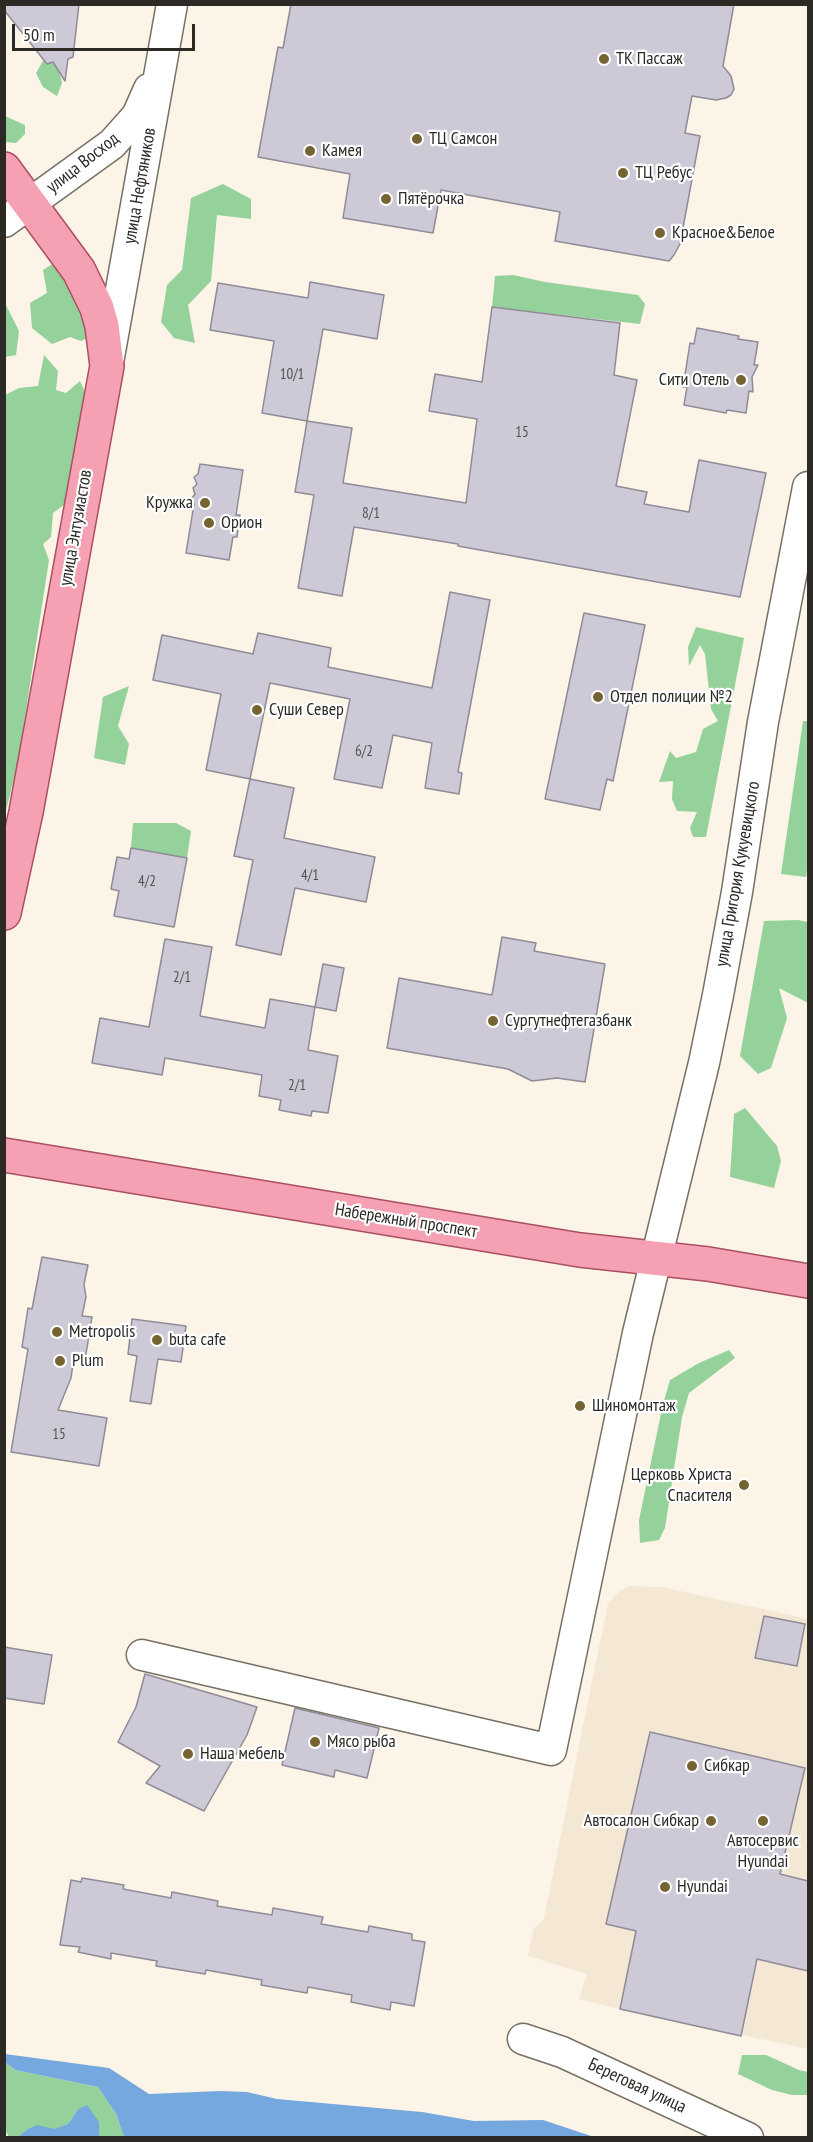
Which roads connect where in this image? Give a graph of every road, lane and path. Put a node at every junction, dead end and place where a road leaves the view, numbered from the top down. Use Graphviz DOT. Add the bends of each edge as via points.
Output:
graph roads {
  1 [pos="171,4"];
  2 [pos="163,59"];
  3 [pos="4,169"];
  4 [pos="17,213"];
  5 [pos="107,366"];
  6 [pos="808,487"];
  7 [pos="4,914"];
  8 [pos="4,1155"];
  9 [pos="656,1258"];
  10 [pos="808,1281"];
  11 [pos="142,1655"];
  12 [pos="523,2039"];
  13 [pos="748,2138"];
  1 -- 2 [label="street, улица Нефтяников"];
  2 -- 4 [label="street, улица Восход" via="137,116 112,144"];
  2 -- 5 [label="street, улица Нефтяников"];
  3 -- 4 [label="main road, улица Энтузиастов"];
  4 -- 5 [label="main road, улица Энтузиастов" via="79,271 97,308"];
  5 -- 7 [label="main road, улица Энтузиастов"];
  6 -- 9 [label="street, улица Григория Кукуевицкого" via="763,722 718,995"];
  8 -- 9 [label="main road, Набережный проспект" via="580,1250"];
  9 -- 10 [label="main road, Набережный проспект"];
  9 -- 11 [label="street, улица Григория Кукуевицкого" via="551,1750"];
  12 -- 13 [label="street, Береговая улица" via="562,2052"];
}
